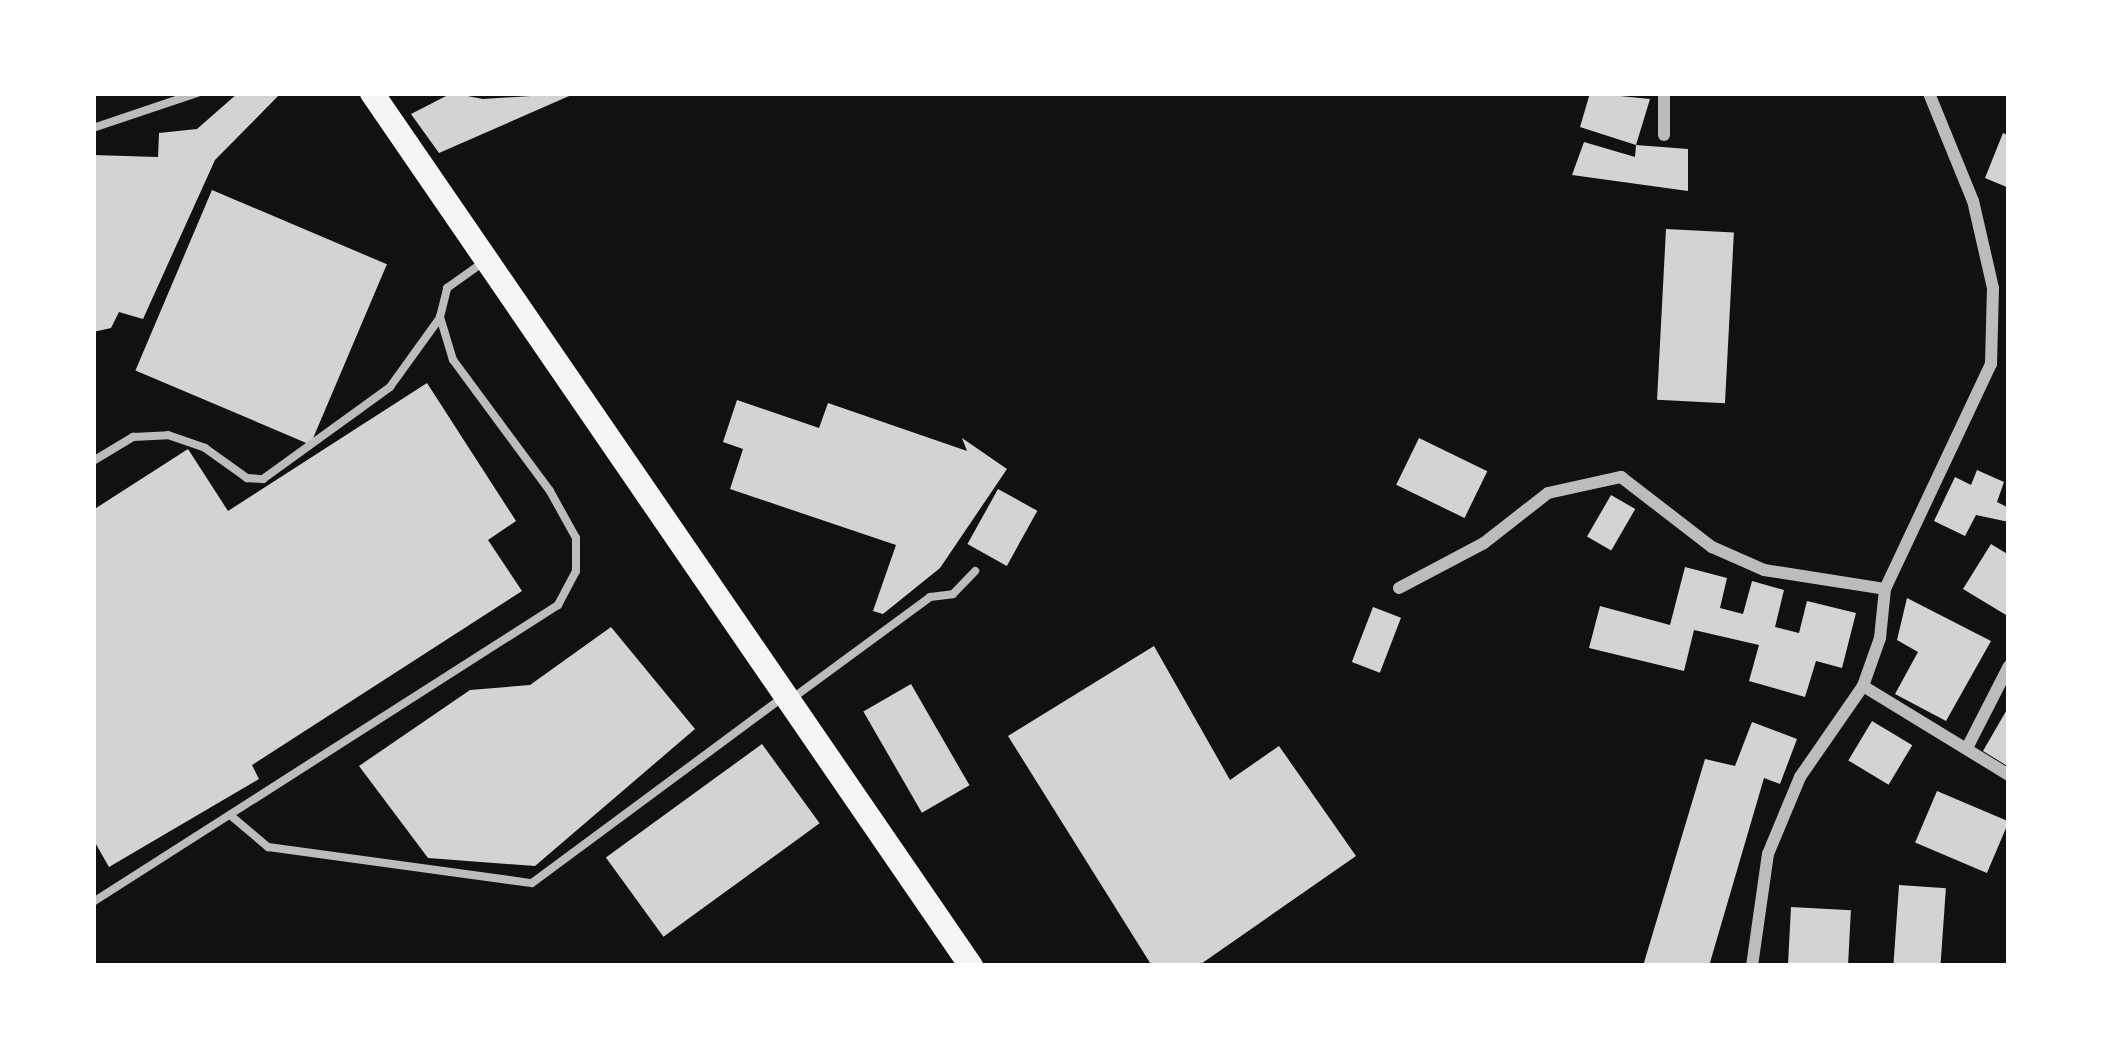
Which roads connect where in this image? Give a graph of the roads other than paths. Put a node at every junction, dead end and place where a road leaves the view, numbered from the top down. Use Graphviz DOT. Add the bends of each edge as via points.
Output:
graph roads {
  1 [pos="197,93"];
  2 [pos="372,93"];
  3 [pos="1664,93"];
  4 [pos="1929,93"];
  5 [pos="93,128"];
  6 [pos="1664,135"];
  7 [pos="487,260"];
  8 [pos="440,317"];
  9 [pos="93,461"];
  10 [pos="975,571"];
  11 [pos="1399,588"];
  12 [pos="1885,589"];
  13 [pos="2009,666"];
  14 [pos="1863,686"];
  15 [pos="787,698"];
  16 [pos="1967,748"];
  17 [pos="2009,775"];
  18 [pos="230,814"];
  19 [pos="93,902"];
  20 [pos="971,966"];
  21 [pos="1752,966"];
  1 -- 5 [label="lane"];
  2 -- 7 [label="main road"];
  3 -- 6 [label="street"];
  4 -- 12 [label="street" via="1983,244 1993,288 1991,364"];
  7 -- 8 [label="lane" via="447,288"];
  7 -- 15 [label="main road"];
  8 -- 9 [label="lane" via="390,387 263,479 168,435 133,437"];
  8 -- 18 [label="lane" via="453,360 550,490 575,538 575,571 558,605"];
  10 -- 15 [label="lane"];
  11 -- 12 [label="street" via="1484,543 1548,493 1622,477 1712,547 1764,570"];
  12 -- 14 [label="street"];
  13 -- 16 [label="street"];
  14 -- 16 [label="street"];
  14 -- 21 [label="street" via="1800,777 1768,854"];
  15 -- 18 [label="lane" via="532,884 268,847"];
  15 -- 20 [label="main road"];
  16 -- 17 [label="street"];
  18 -- 19 [label="lane"];
}
